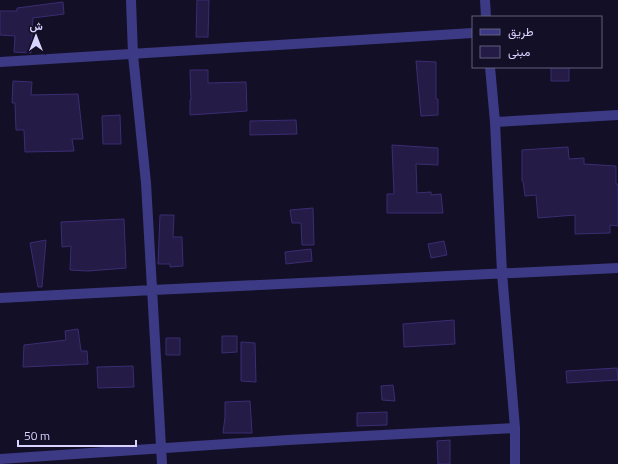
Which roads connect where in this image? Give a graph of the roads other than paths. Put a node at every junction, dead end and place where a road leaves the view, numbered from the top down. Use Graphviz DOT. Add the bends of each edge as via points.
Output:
graph roads {
  1 [pos="131,0"];
  2 [pos="485,0"];
  3 [pos="488,0"];
  4 [pos="486,16"];
  5 [pos="472,33"];
  6 [pos="133,55"];
  7 [pos="0,62"];
  8 [pos="490,68"];
  9 [pos="618,115"];
  10 [pos="495,122"];
  11 [pos="618,268"];
  12 [pos="502,273"];
  13 [pos="153,290"];
  14 [pos="0,298"];
  15 [pos="515,428"];
  16 [pos="162,448"];
  17 [pos="0,459"];
  18 [pos="162,464"];
  19 [pos="515,464"];
  1 -- 6 [label="street"];
  2 -- 3 [label="street"];
  2 -- 4 [label="street"];
  5 -- 6 [label="street"];
  6 -- 7 [label="street"];
  6 -- 13 [label="street" via="146,183"];
  8 -- 10 [label="street"];
  9 -- 10 [label="street"];
  10 -- 12 [label="street"];
  11 -- 12 [label="street"];
  12 -- 13 [label="street"];
  12 -- 15 [label="street"];
  13 -- 14 [label="street"];
  13 -- 16 [label="street"];
  15 -- 16 [label="street"];
  15 -- 19 [label="street"];
  16 -- 17 [label="street"];
  16 -- 18 [label="street"];
}
